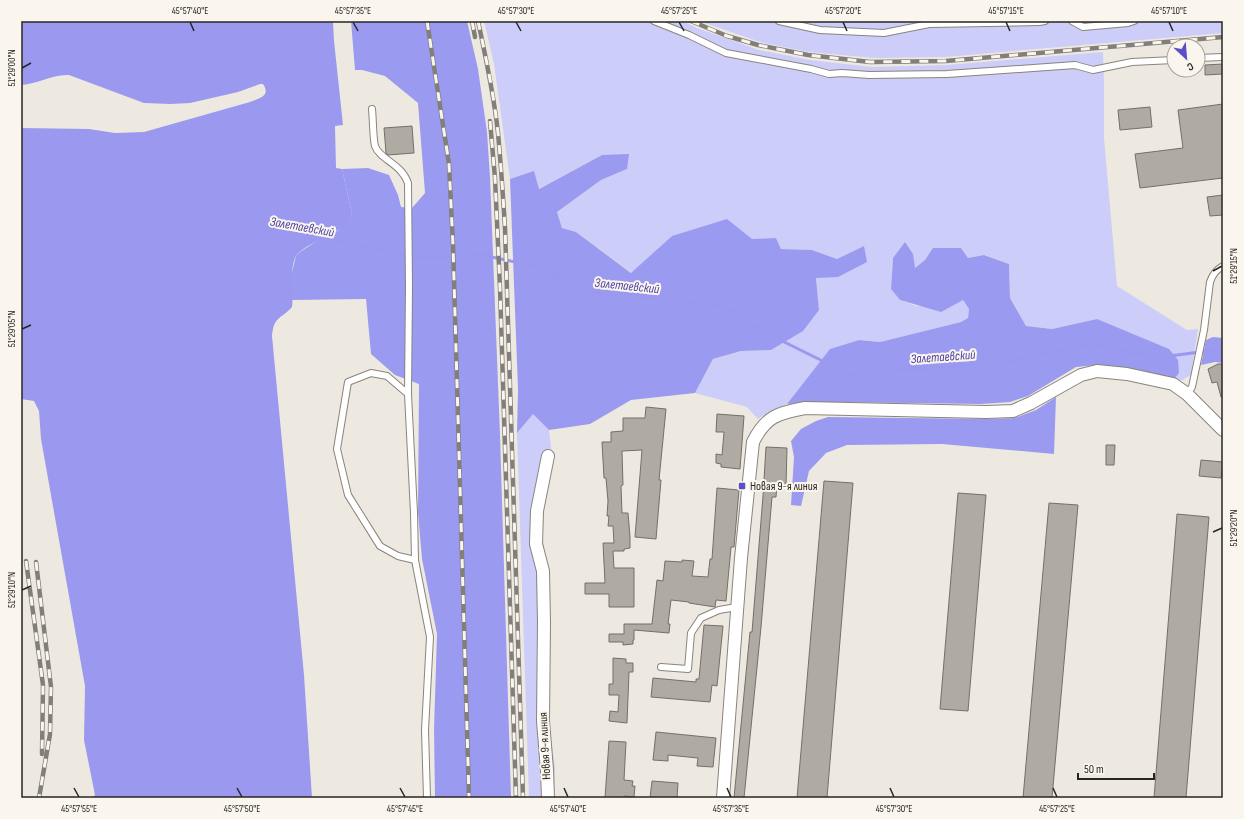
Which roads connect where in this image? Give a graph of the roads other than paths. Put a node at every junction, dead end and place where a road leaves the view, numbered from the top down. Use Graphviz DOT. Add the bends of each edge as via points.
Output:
graph roads {
  1 [pos="654,21"];
  2 [pos="780,21"];
  3 [pos="1045,21"];
  4 [pos="1072,21"];
  5 [pos="1134,21"];
  6 [pos="1223,57"];
  7 [pos="1206,58"];
  8 [pos="1166,60"];
  9 [pos="372,109"];
  10 [pos="1223,266"];
  11 [pos="408,394"];
  12 [pos="1187,394"];
  13 [pos="1223,430"];
  14 [pos="548,456"];
  15 [pos="414,560"];
  16 [pos="737,607"];
  17 [pos="661,667"];
  18 [pos="427,798"];
  19 [pos="548,798"];
  20 [pos="723,798"];
  1 -- 8 [label="lane" via="726,53 829,74 947,74 1075,65 1093,70 1132,62"];
  2 -- 3 [label="lane" via="820,30 884,34 929,24"];
  4 -- 5 [label="lane" via="1083,27 1128,24"];
  6 -- 7 [label="lane"];
  9 -- 11 [label="lane" via="375,146 401,170 408,183"];
  10 -- 12 [label="lane" via="1218,268 1210,282 1192,387"];
  11 -- 15 [label="lane"];
  11 -- 15 [label="lane" via="387,376 371,372 348,382 337,449 348,495 380,546 398,556"];
  12 -- 13 [label="street"];
  12 -- 16 [label="street" via="1173,384 1127,374 1097,371 1081,375 1031,403 1013,410 986,412 805,408 786,411 770,419 754,442"];
  14 -- 19 [label="street, Новая 9-я линия" via="537,511 536,544 543,571 543,721"];
  15 -- 18 [label="lane" via="430,637 425,730"];
  16 -- 17 [label="lane" via="719,610 701,618 691,633 688,669"];
  16 -- 20 [label="street"];
}
